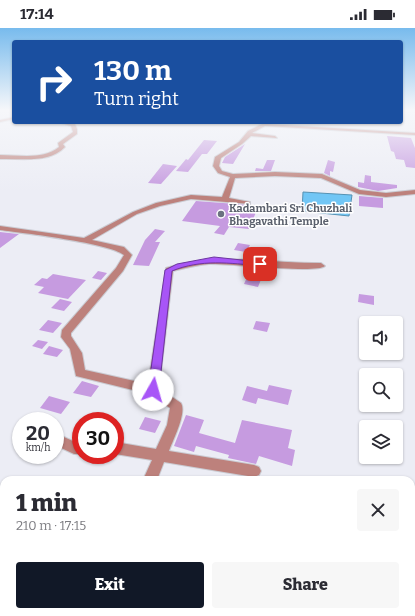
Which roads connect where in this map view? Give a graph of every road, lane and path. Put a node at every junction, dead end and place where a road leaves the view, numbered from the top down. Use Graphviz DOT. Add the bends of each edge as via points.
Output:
graph roads {
  1 [pos="69,137"];
  2 [pos="246,137"];
  3 [pos="0,157"];
  4 [pos="233,176"];
  5 [pos="415,192"];
  6 [pos="225,199"];
  7 [pos="248,203"];
  8 [pos="0,228"];
  9 [pos="85,241"];
  10 [pos="321,266"];
  11 [pos="153,390"];
  12 [pos="124,450"];
  13 [pos="160,456"];
  14 [pos="254,471"];
  15 [pos="152,476"];
  1 -- 3 [label="street" via="60,144 62,147 58,151 37,156"];
  2 -- 4 [label="street" via="218,157 216,166 220,172"];
  4 -- 5 [label="street" via="322,176 360,192 386,195"];
  4 -- 6 [label="street"];
  6 -- 7 [label="street"];
  6 -- 9 [label="street" via="191,197 158,204 135,213"];
  8 -- 9 [label="street"];
  9 -- 11 [label="street" via="121,249 128,255 120,269 66,332 66,337 78,351 80,373"];
  10 -- 11 [label="street" via="275,266 214,260 180,265 169,270"];
  11 -- 13 [label="street" via="177,406 173,425"];
  12 -- 13 [label="street"];
  13 -- 14 [label="street"];
  13 -- 15 [label="street"];
}
